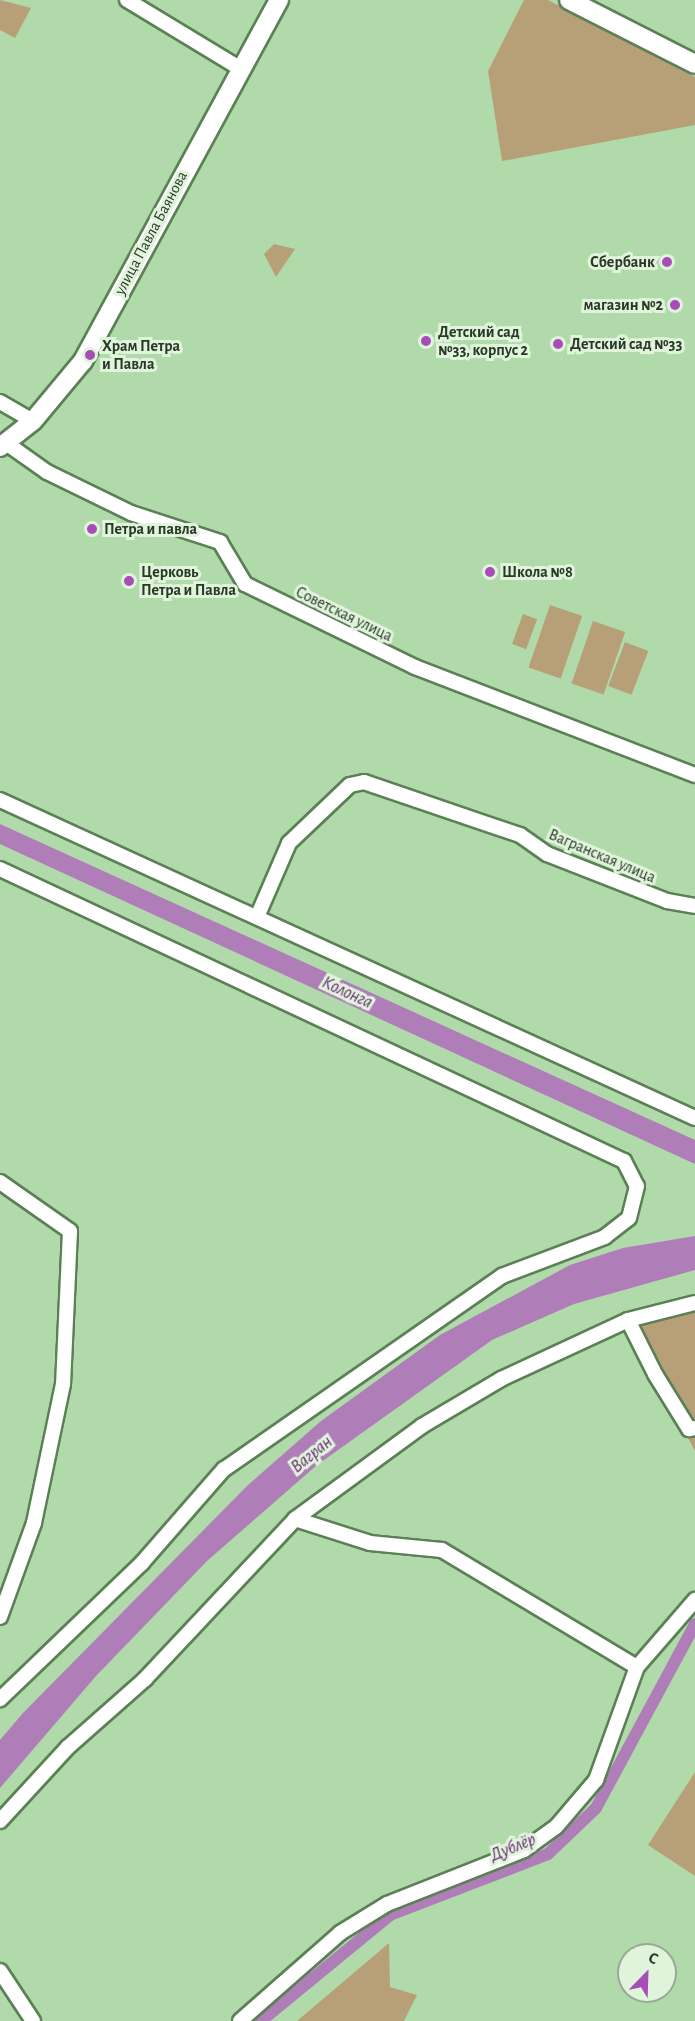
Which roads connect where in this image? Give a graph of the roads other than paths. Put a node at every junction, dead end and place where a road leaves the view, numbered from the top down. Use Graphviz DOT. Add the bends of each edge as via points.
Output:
graph roads {
  1 [pos="127,0"];
  2 [pos="279,0"];
  3 [pos="569,0"];
  4 [pos="695,64"];
  5 [pos="241,69"];
  6 [pos="0,402"];
  7 [pos="33,421"];
  8 [pos="3,445"];
  9 [pos="695,775"];
  10 [pos="0,800"];
  11 [pos="0,869"];
  12 [pos="695,906"];
  13 [pos="257,918"];
  14 [pos="695,1118"];
  15 [pos="0,1182"];
  16 [pos="695,1303"];
  17 [pos="628,1320"];
  18 [pos="695,1428"];
  19 [pos="295,1519"];
  20 [pos="695,1600"];
  21 [pos="0,1617"];
  22 [pos="637,1667"];
  23 [pos="0,1699"];
  24 [pos="0,1821"];
  25 [pos="0,1971"];
  26 [pos="33,2021"];
  27 [pos="240,2021"];
  1 -- 5 [label="street"];
  2 -- 5 [label="main road, улица Павла Баянова"];
  3 -- 4 [label="main road"];
  5 -- 7 [label="main road, улица Павла Баянова" via="83,361"];
  6 -- 7 [label="street"];
  7 -- 8 [label="main road, улица Павла Баянова"];
  8 -- 9 [label="street, Советская улица" via="47,472 131,513 220,542 245,584 415,667"];
  10 -- 13 [label="street"];
  11 -- 23 [label="street" via="624,1161 638,1186 629,1218 605,1237 502,1276 242,1455 142,1563"];
  12 -- 13 [label="street, Вагранская улица" via="667,901 547,854 520,835 364,782 350,785 289,843"];
  13 -- 14 [label="street"];
  15 -- 21 [label="street" via="70,1231 63,1384 34,1523"];
  16 -- 17 [label="street"];
  17 -- 18 [label="street" via="689,1429"];
  17 -- 19 [label="street" via="501,1379 422,1426"];
  19 -- 22 [label="street" via="370,1542 442,1550"];
  19 -- 24 [label="street" via="153,1671 68,1747"];
  20 -- 22 [label="street"];
  22 -- 27 [label="street" via="596,1780 556,1827 524,1851 387,1904 340,1933"];
  25 -- 26 [label="street"];
}
